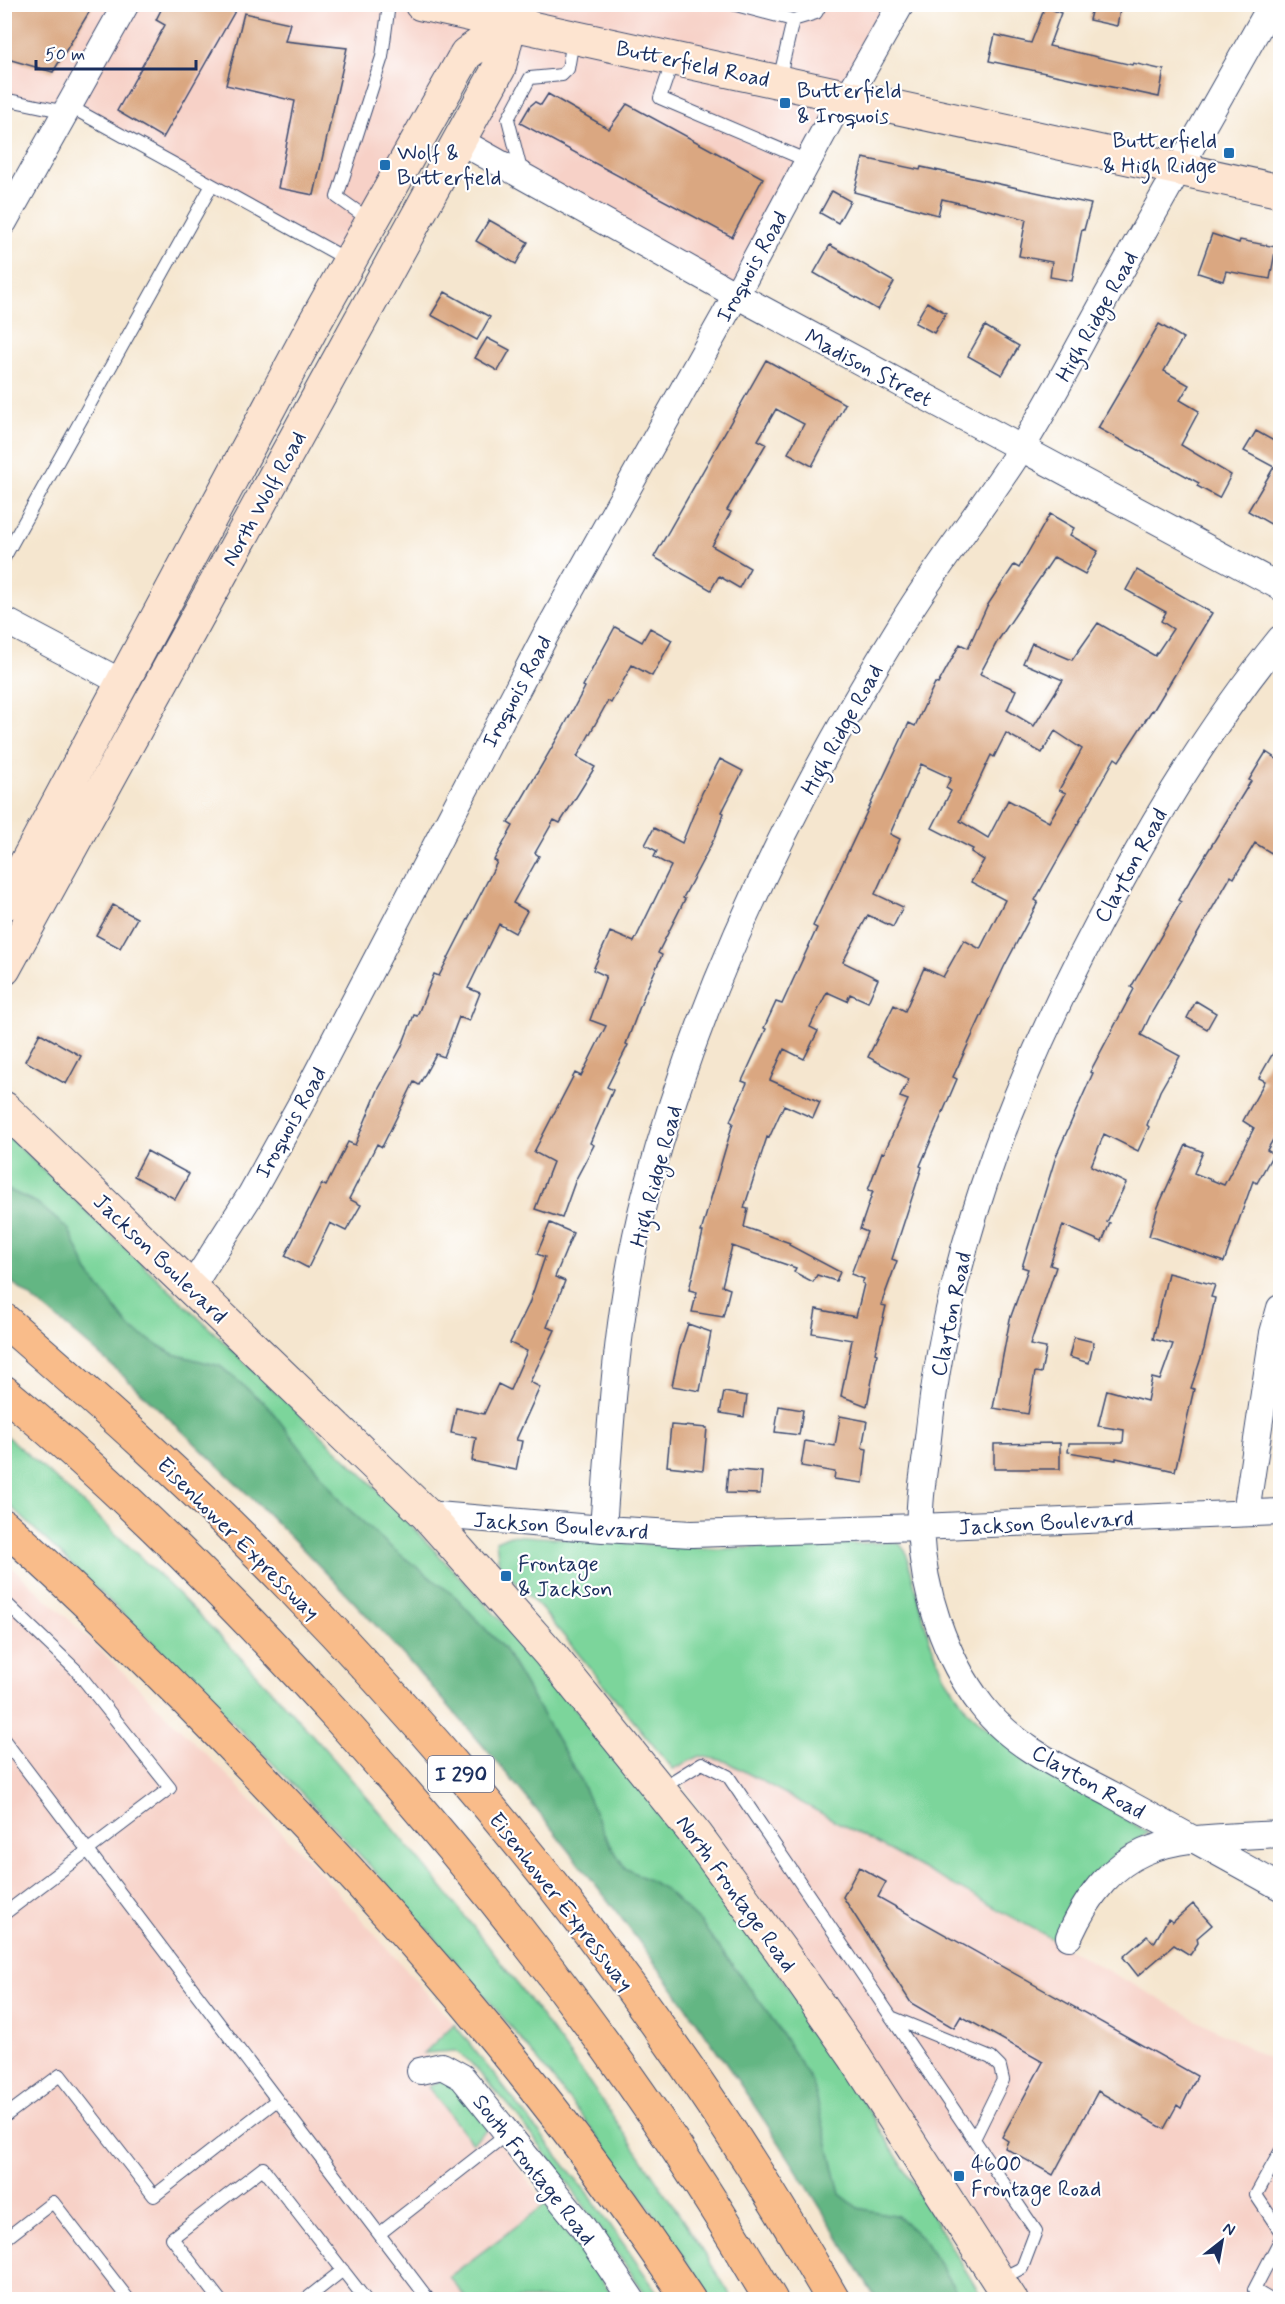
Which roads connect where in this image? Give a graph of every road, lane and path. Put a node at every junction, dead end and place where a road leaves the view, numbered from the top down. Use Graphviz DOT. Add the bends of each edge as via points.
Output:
graph roads {
  1 [pos="126,4"];
  2 [pos="389,4"];
  3 [pos="732,4"];
  4 [pos="821,4"];
  5 [pos="900,4"];
  6 [pos="1272,4"];
  7 [pos="439,6"];
  8 [pos="515,14"];
  9 [pos="793,20"];
  10 [pos="574,38"];
  11 [pos="673,59"];
  12 [pos="779,82"];
  13 [pos="846,96"];
  14 [pos="4,99"];
  15 [pos="68,109"];
  16 [pos="460,141"];
  17 [pos="808,161"];
  18 [pos="1178,169"];
  19 [pos="522,175"];
  20 [pos="212,185"];
  21 [pos="1281,191"];
  22 [pos="4,222"];
  23 [pos="371,222"];
  24 [pos="349,261"];
  25 [pos="736,295"];
  26 [pos="1021,449"];
  27 [pos="4,558"];
  28 [pos="1281,587"];
  29 [pos="4,620"];
  30 [pos="1281,639"];
  31 [pos="123,683"];
  32 [pos="153,698"];
  33 [pos="4,904"];
  34 [pos="4,969"];
  35 [pos="4,1108"];
  36 [pos="191,1288"];
  37 [pos="1281,1308"];
  38 [pos="4,1320"];
  39 [pos="4,1392"];
  40 [pos="1281,1512"];
  41 [pos="1246,1513"];
  42 [pos="426,1514"];
  43 [pos="4,1526"];
  44 [pos="920,1527"];
  45 [pos="603,1529"];
  46 [pos="4,1601"];
  47 [pos="4,1740"];
  48 [pos="659,1789"];
  49 [pos="1281,1834"];
  50 [pos="1193,1839"];
  51 [pos="88,1850"];
  52 [pos="1281,1887"];
  53 [pos="4,1914"];
  54 [pos="1069,1937"];
  55 [pos="891,2018"];
  56 [pos="420,2071"];
  57 [pos="277,2100"];
  58 [pos="4,2117"];
  59 [pos="508,2133"];
  60 [pos="974,2139"];
  61 [pos="1281,2152"];
  62 [pos="1281,2231"];
  63 [pos="379,2234"];
  64 [pos="4,2240"];
  65 [pos="1281,2240"];
  66 [pos="343,2270"];
  67 [pos="1004,2290"];
  68 [pos="129,2300"];
  69 [pos="220,2300"];
  70 [pos="305,2300"];
  71 [pos="366,2300"];
  72 [pos="429,2300"];
  73 [pos="632,2300"];
  74 [pos="689,2300"];
  75 [pos="771,2300"];
  76 [pos="833,2300"];
  77 [pos="1271,2300"];
  1 -- 15 [label="street"];
  2 -- 23 [label="lane" via="382,57 337,197"];
  3 -- 9 [label="lane"];
  4 -- 9 [label="lane" via="816,13"];
  5 -- 13 [label="street, Iroquois Road"];
  6 -- 18 [label="street, High Ridge Road"];
  7 -- 8 [label="main road, Butterfield Road"];
  8 -- 10 [label="main road, Butterfield Road"];
  8 -- 16 [label="main road, North Wolf Road" via="499,68"];
  8 -- 23 [label="main road, North Wolf Road" via="466,54"];
  9 -- 12 [label="lane"];
  10 -- 11 [label="main road, Butterfield Road"];
  10 -- 19 [label="lane" via="568,69 562,75 530,78 508,119"];
  11 -- 12 [label="main road, Butterfield Road"];
  11 -- 17 [label="lane" via="660,98"];
  12 -- 13 [label="main road, Butterfield Road"];
  13 -- 17 [label="street, Iroquois Road"];
  13 -- 18 [label="main road, Butterfield Road"];
  14 -- 15 [label="lane"];
  15 -- 20 [label="lane"];
  15 -- 22 [label="street"];
  16 -- 19 [label="street, Madison Street"];
  16 -- 32 [label="main road, North Wolf Road"];
  17 -- 25 [label="street, Iroquois Road"];
  18 -- 21 [label="main road, Butterfield Road"];
  18 -- 26 [label="street, High Ridge Road"];
  19 -- 25 [label="street, Madison Street"];
  20 -- 24 [label="lane"];
  20 -- 27 [label="lane"];
  23 -- 24 [label="main road, North Wolf Road"];
  24 -- 31 [label="main road, North Wolf Road"];
  25 -- 26 [label="street, Madison Street"];
  25 -- 36 [label="street, Iroquois Road" via="545,636 308,1090"];
  26 -- 28 [label="street, Madison Street"];
  26 -- 45 [label="street, High Ridge Road" via="903,621 823,759 754,900 695,1040 646,1195 626,1295 613,1380"];
  29 -- 31 [label="street"];
  30 -- 44 [label="street, Clayton Road" via="1235,696 1161,809 1067,980 1010,1109 976,1205 937,1369"];
  31 -- 32 [label="main road"];
  31 -- 33 [label="main road, North Wolf Road"];
  32 -- 34 [label="main road, North Wolf Road"];
  35 -- 36 [label="main road, Jackson Boulevard"];
  36 -- 42 [label="main road, Jackson Boulevard"];
  37 -- 41 [label="street" via="1273,1333"];
  38 -- 76 [label="highway, Eisenhower Expressway / I 290" via="112,1413 288,1583 471,1786 620,1973 687,2066"];
  39 -- 75 [label="highway, I 290" via="112,1487 217,1588 417,1807 553,1976 632,2084"];
  40 -- 41 [label="street, Jackson Boulevard"];
  41 -- 44 [label="street, Jackson Boulevard"];
  42 -- 45 [label="street, Jackson Boulevard"];
  42 -- 48 [label="main road, North Frontage Road" via="549,1653"];
  43 -- 74 [label="highway" via="209,1724 402,1929 567,2127"];
  44 -- 45 [label="street, Jackson Boulevard" via="755,1533"];
  44 -- 50 [label="street, Clayton Road" via="932,1602 942,1636 957,1670 984,1709 1038,1754"];
  46 -- 51 [label="lane" via="75,1669 170,1788"];
  47 -- 51 [label="lane"];
  48 -- 55 [label="lane" via="702,1763 728,1776"];
  48 -- 67 [label="main road, North Frontage Road" via="774,1941 854,2056"];
  49 -- 50 [label="street"];
  50 -- 52 [label="street, Clayton Road"];
  50 -- 54 [label="street" via="1156,1845 1114,1870 1094,1890"];
  51 -- 53 [label="lane"];
  51 -- 57 [label="lane"];
  55 -- 60 [label="lane"];
  55 -- 60 [label="lane" via="991,2058 1000,2067 1003,2080"];
  56 -- 59 [label="street, South Frontage Road" via="433,2066 452,2069"];
  57 -- 58 [label="lane" via="154,2196 60,2075"];
  57 -- 63 [label="lane"];
  59 -- 63 [label="lane"];
  59 -- 73 [label="street, South Frontage Road" via="582,2226"];
  60 -- 67 [label="lane" via="1036,2231 1022,2268"];
  61 -- 62 [label="lane" via="1256,2195"];
  63 -- 72 [label="lane"];
  64 -- 68 [label="lane" via="53,2202"];
  65 -- 77 [label="lane" via="1254,2290"];
  66 -- 69 [label="lane" via="262,2168 172,2238"];
  66 -- 70 [label="lane"];
  66 -- 71 [label="lane"];
}
